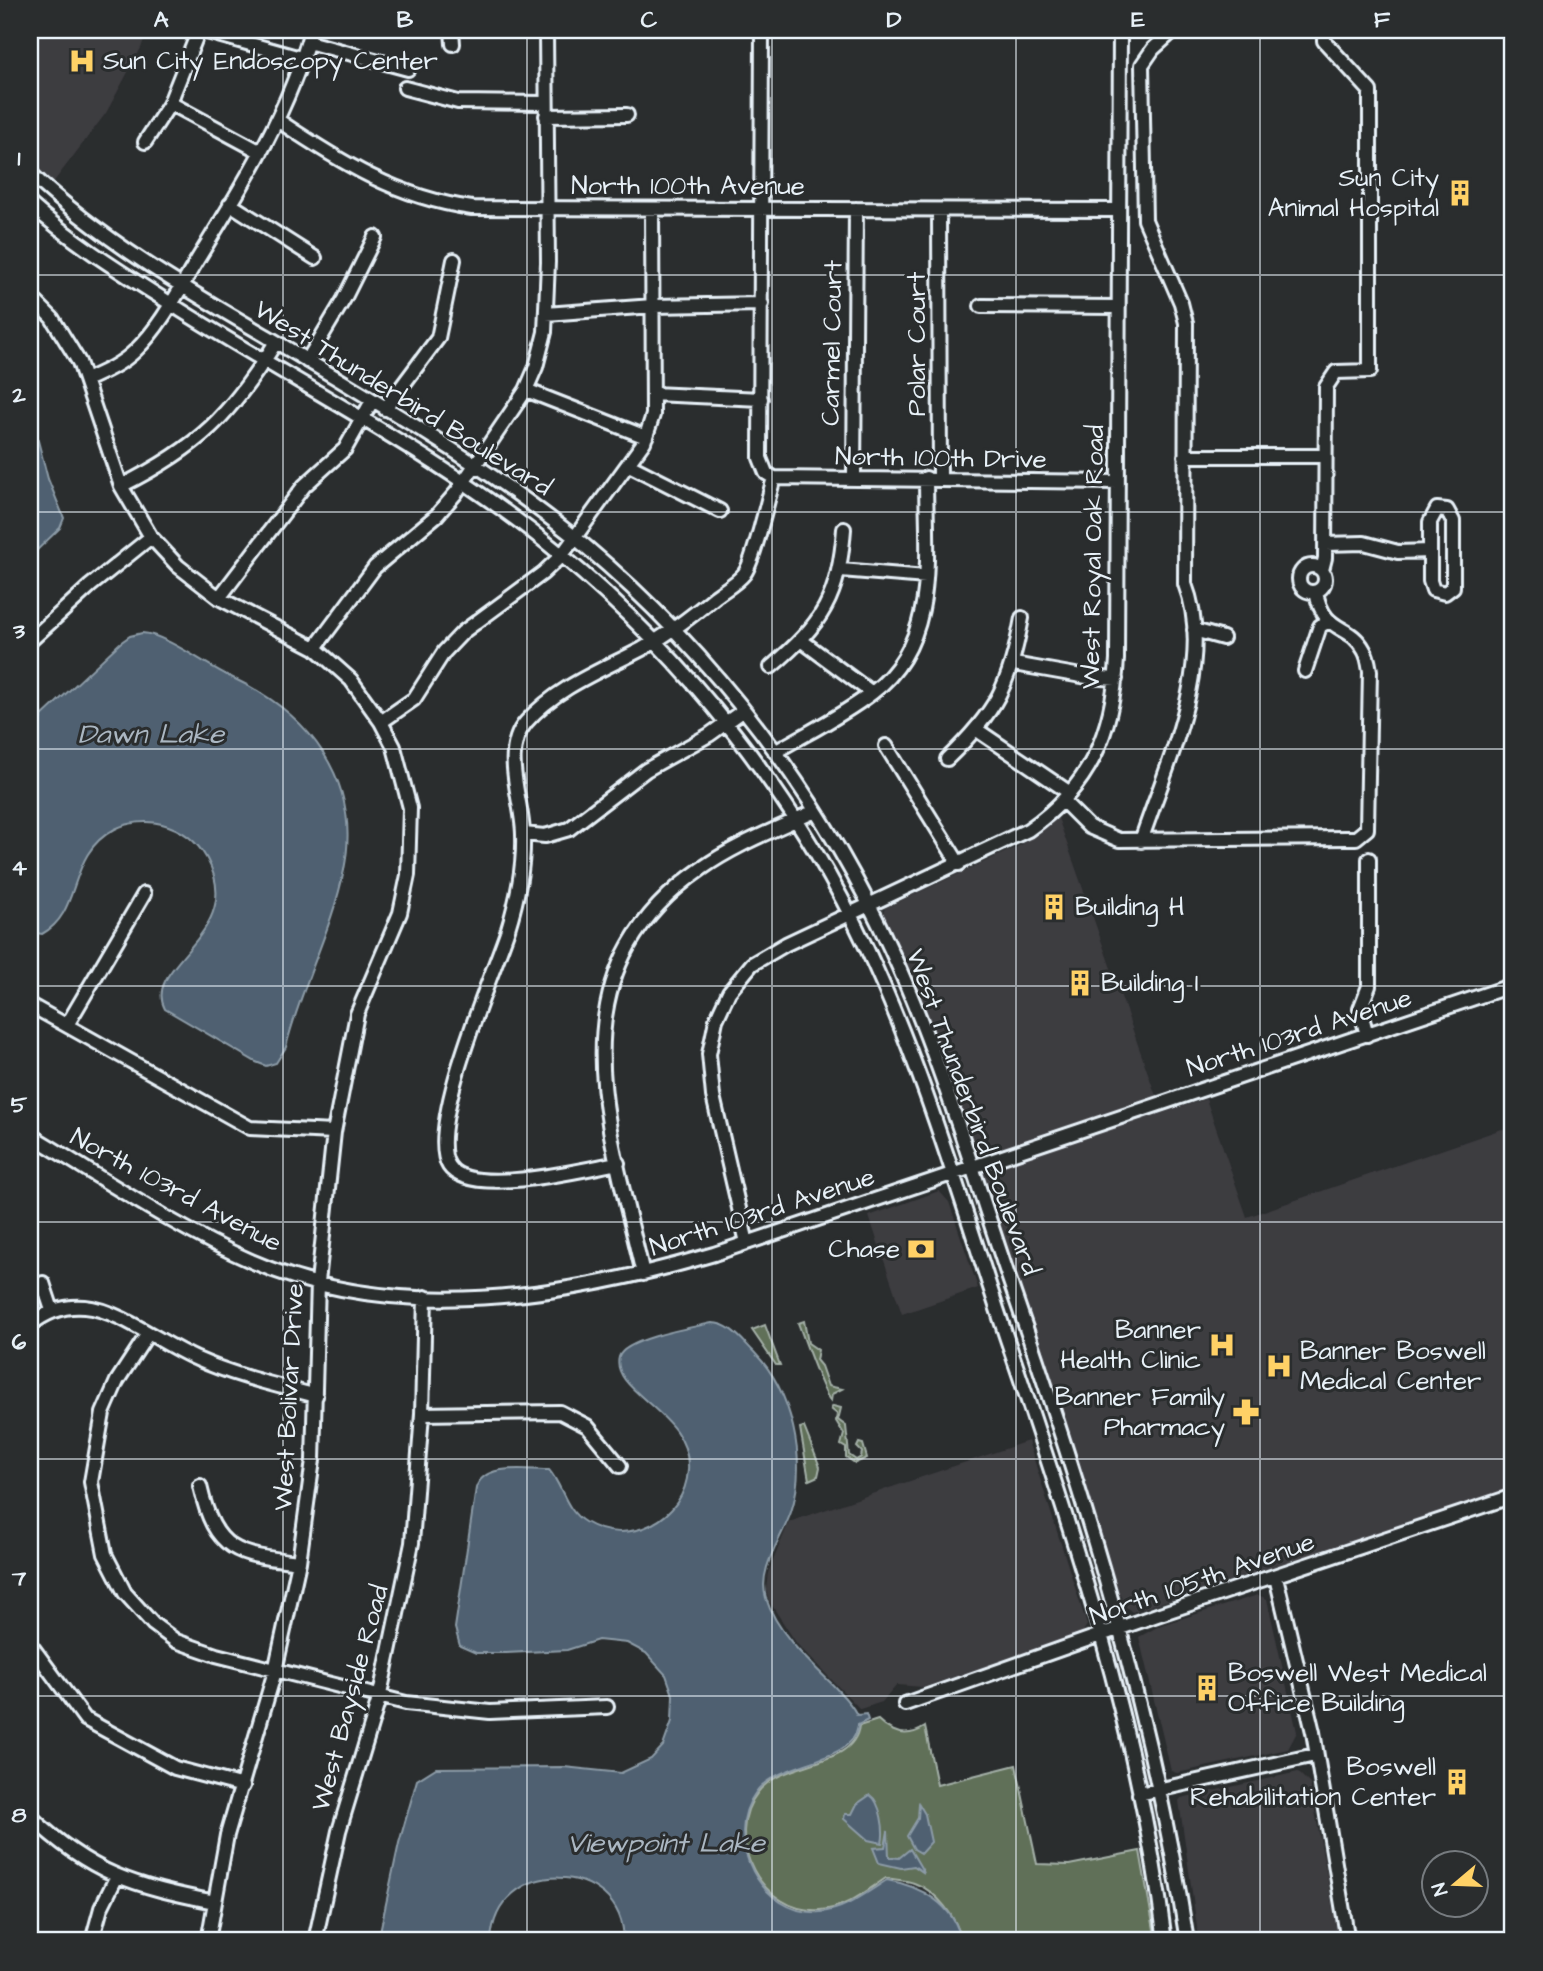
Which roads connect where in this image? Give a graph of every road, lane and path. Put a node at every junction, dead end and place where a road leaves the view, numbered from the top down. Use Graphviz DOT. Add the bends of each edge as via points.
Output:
graph roads {
  1 [pos="200,30"];
  2 [pos="452,30"];
  3 [pos="546,30"];
  4 [pos="761,30"];
  5 [pos="1119,30"];
  6 [pos="1174,30"];
  7 [pos="1324,30"];
  8 [pos="310,36"];
  9 [pos="453,44"];
  10 [pos="304,59"];
  11 [pos="408,69"];
  12 [pos="405,88"];
  13 [pos="170,103"];
  14 [pos="547,109"];
  15 [pos="627,114"];
  16 [pos="279,121"];
  17 [pos="145,142"];
  18 [pos="261,152"];
  19 [pos="30,173"];
  20 [pos="30,204"];
  21 [pos="230,204"];
  22 [pos="547,209"];
  23 [pos="762,209"];
  24 [pos="856,209"];
  25 [pos="652,210"];
  26 [pos="939,210"];
  27 [pos="1119,210"];
  28 [pos="375,237"];
  29 [pos="315,258"];
  30 [pos="454,260"];
  31 [pos="181,286"];
  32 [pos="30,296"];
  33 [pos="762,303"];
  34 [pos="170,304"];
  35 [pos="653,306"];
  36 [pos="981,306"];
  37 [pos="1118,307"];
  38 [pos="546,314"];
  39 [pos="276,342"];
  40 [pos="264,361"];
  41 [pos="307,361"];
  42 [pos="86,380"];
  43 [pos="526,390"];
  44 [pos="653,394"];
  45 [pos="761,399"];
  46 [pos="372,401"];
  47 [pos="385,409"];
  48 [pos="362,419"];
  49 [pos="646,437"];
  50 [pos="1185,456"];
  51 [pos="1325,456"];
  52 [pos="629,465"];
  53 [pos="476,466"];
  54 [pos="770,475"];
  55 [pos="854,478"];
  56 [pos="933,478"];
  57 [pos="1118,482"];
  58 [pos="464,483"];
  59 [pos="121,486"];
  60 [pos="720,512"];
  61 [pos="844,529"];
  62 [pos="151,537"];
  63 [pos="576,539"];
  64 [pos="1325,544"];
  65 [pos="1430,551"];
  66 [pos="562,555"];
  67 [pos="841,570"];
  68 [pos="1322,570"];
  69 [pos="926,577"];
  70 [pos="1316,592"];
  71 [pos="219,598"];
  72 [pos="1022,618"];
  73 [pos="1328,622"];
  74 [pos="674,630"];
  75 [pos="1195,630"];
  76 [pos="1223,638"];
  77 [pos="802,640"];
  78 [pos="30,642"];
  79 [pos="654,642"];
  80 [pos="315,648"];
  81 [pos="1014,664"];
  82 [pos="771,667"];
  83 [pos="1305,671"];
  84 [pos="1116,679"];
  85 [pos="872,693"];
  86 [pos="744,710"];
  87 [pos="381,722"];
  88 [pos="726,723"];
  89 [pos="977,730"];
  90 [pos="886,746"];
  91 [pos="775,752"];
  92 [pos="947,759"];
  93 [pos="1066,797"];
  94 [pos="815,811"];
  95 [pos="795,820"];
  96 [pos="523,834"];
  97 [pos="1141,841"];
  98 [pos="1369,859"];
  99 [pos="958,864"];
  100 [pos="144,894"];
  101 [pos="869,905"];
  102 [pos="850,914"];
  103 [pos="1513,985"];
  104 [pos="908,989"];
  105 [pos="888,997"];
  106 [pos="30,1005"];
  107 [pos="68,1025"];
  108 [pos="1367,1035"];
  109 [pos="334,1132"];
  110 [pos="30,1135"];
  111 [pos="618,1163"];
  112 [pos="971,1167"];
  113 [pos="951,1174"];
  114 [pos="747,1243"];
  115 [pos="643,1274"];
  116 [pos="317,1282"];
  117 [pos="43,1283"];
  118 [pos="1012,1288"];
  119 [pos="992,1294"];
  120 [pos="425,1297"];
  121 [pos="52,1310"];
  122 [pos="30,1325"];
  123 [pos="147,1335"];
  124 [pos="317,1396"];
  125 [pos="422,1414"];
  126 [pos="621,1466"];
  127 [pos="200,1486"];
  128 [pos="1513,1496"];
  129 [pos="299,1562"];
  130 [pos="1276,1577"];
  131 [pos="1121,1628"];
  132 [pos="1102,1636"];
  133 [pos="30,1644"];
  134 [pos="275,1671"];
  135 [pos="379,1699"];
  136 [pos="905,1704"];
  137 [pos="607,1707"];
  138 [pos="1315,1755"];
  139 [pos="243,1786"];
  140 [pos="1160,1790"];
  141 [pos="1139,1794"];
  142 [pos="30,1816"];
  143 [pos="116,1878"];
  144 [pos="215,1902"];
  145 [pos="92,1941"];
  146 [pos="208,1941"];
  147 [pos="315,1941"];
  148 [pos="1165,1941"];
  149 [pos="1187,1941"];
  150 [pos="1348,1941"];
  1 -- 10 [label="street"];
  1 -- 13 [label="street"];
  2 -- 9 [label="street"];
  3 -- 14 [label="street"];
  4 -- 23 [label="street"];
  5 -- 27 [label="street, West Royal Oak Road"];
  6 -- 50 [label="street" via="1142,65 1143,198 1145,220 1185,316"];
  7 -- 51 [label="street" via="1324,41 1370,91 1370,371 1336,372 1330,377"];
  8 -- 10 [label="street"];
  8 -- 11 [label="street"];
  10 -- 16 [label="street"];
  12 -- 14 [label="street" via="458,102"];
  13 -- 17 [label="street"];
  13 -- 18 [label="street"];
  14 -- 15 [label="street"];
  14 -- 22 [label="street"];
  16 -- 18 [label="street"];
  16 -- 22 [label="street, North 100th Avenue" via="375,180 438,204"];
  18 -- 21 [label="street"];
  19 -- 31 [label="street, West Thunderbird Boulevard" via="94,229"];
  20 -- 34 [label="street, West Thunderbird Boulevard" via="79,245"];
  21 -- 29 [label="street"];
  21 -- 31 [label="street"];
  22 -- 25 [label="street, North 100th Avenue"];
  22 -- 38 [label="street"];
  23 -- 24 [label="street, North 100th Avenue"];
  23 -- 25 [label="street, North 100th Avenue"];
  23 -- 33 [label="street"];
  24 -- 26 [label="street, North 100th Avenue"];
  24 -- 55 [label="street, Carmel Court"];
  25 -- 35 [label="street"];
  26 -- 27 [label="street, North 100th Avenue"];
  26 -- 56 [label="street, Polar Court"];
  27 -- 37 [label="street, West Royal Oak Road"];
  28 -- 41 [label="street"];
  30 -- 47 [label="street" via="438,338"];
  31 -- 34 [label="street"];
  31 -- 39 [label="street, West Thunderbird Boulevard"];
  32 -- 42 [label="street, West Bolivar Drive" via="52,318"];
  33 -- 35 [label="street"];
  33 -- 45 [label="street"];
  34 -- 40 [label="street, West Thunderbird Boulevard"];
  34 -- 42 [label="street" via="137,350"];
  35 -- 38 [label="street"];
  35 -- 44 [label="street"];
  36 -- 37 [label="street"];
  37 -- 57 [label="street, West Royal Oak Road"];
  38 -- 43 [label="street" via="541,351"];
  39 -- 40 [label="street"];
  39 -- 41 [label="street, West Thunderbird Boulevard"];
  40 -- 48 [label="street, West Thunderbird Boulevard"];
  40 -- 59 [label="street" via="208,433 165,464"];
  41 -- 46 [label="street, West Thunderbird Boulevard"];
  42 -- 59 [label="street, West Bolivar Drive"];
  43 -- 49 [label="street"];
  43 -- 53 [label="street"];
  44 -- 45 [label="street"];
  44 -- 49 [label="street"];
  45 -- 54 [label="street" via="760,458"];
  46 -- 47 [label="street, West Thunderbird Boulevard"];
  46 -- 48 [label="street"];
  47 -- 53 [label="street, West Thunderbird Boulevard"];
  48 -- 58 [label="street, West Thunderbird Boulevard"];
  48 -- 71 [label="street" via="345,449 304,486"];
  49 -- 52 [label="street"];
  50 -- 51 [label="street"];
  50 -- 75 [label="street" via="1185,584 1193,603"];
  51 -- 64 [label="street"];
  52 -- 60 [label="street"];
  52 -- 63 [label="street"];
  53 -- 58 [label="street"];
  53 -- 63 [label="street, West Thunderbird Boulevard"];
  54 -- 55 [label="street, North 100th Drive"];
  54 -- 74 [label="street" via="746,573"];
  55 -- 56 [label="street, North 100th Drive"];
  56 -- 57 [label="street, North 100th Drive"];
  56 -- 69 [label="street, Polar Court"];
  57 -- 84 [label="street, West Royal Oak Road"];
  58 -- 66 [label="street, West Thunderbird Boulevard"];
  58 -- 80 [label="street" via="437,515 375,567"];
  59 -- 62 [label="street, West Bolivar Drive"];
  61 -- 67 [label="street"];
  62 -- 71 [label="street, West Bolivar Drive" via="178,566"];
  62 -- 78 [label="street"];
  63 -- 66 [label="street"];
  63 -- 74 [label="street, West Thunderbird Boulevard"];
  64 -- 65 [label="street" via="1364,543 1398,552"];
  64 -- 68 [label="street"];
  65 -- 65 [label="street" via="1431,586 1437,592 1450,591 1453,522 1447,510 1437,509 1430,516"];
  66 -- 79 [label="street, West Thunderbird Boulevard"];
  66 -- 87 [label="street" via="463,632 444,652 414,699"];
  67 -- 69 [label="street"];
  67 -- 77 [label="street" via="826,607"];
  68 -- 70 [label="street" via="1325,583"];
  68 -- 70 [label="street" via="1310,566 1299,578 1304,590"];
  69 -- 85 [label="street, Polar Court" via="924,607 911,647"];
  70 -- 73 [label="street"];
  71 -- 80 [label="street, West Bolivar Drive"];
  72 -- 81 [label="street"];
  73 -- 83 [label="street" via="1320,626"];
  73 -- 97 [label="street" via="1364,648 1370,671 1367,829 1356,838"];
  74 -- 79 [label="street"];
  74 -- 86 [label="street, West Thunderbird Boulevard"];
  75 -- 76 [label="street"];
  75 -- 97 [label="street" via="1185,711"];
  77 -- 82 [label="street"];
  77 -- 85 [label="street"];
  79 -- 88 [label="street, West Thunderbird Boulevard"];
  79 -- 96 [label="street" via="579,681 525,723 515,744 515,793"];
  80 -- 87 [label="street, West Bolivar Drive" via="351,680"];
  81 -- 84 [label="street"];
  81 -- 89 [label="street" via="1000,697"];
  84 -- 93 [label="street, West Royal Oak Road" via="1105,735"];
  85 -- 91 [label="street, Polar Court"];
  86 -- 88 [label="street"];
  86 -- 91 [label="street, West Thunderbird Boulevard"];
  87 -- 109 [label="street, West Bolivar Drive" via="398,760 410,808 408,875 400,913 357,1014"];
  88 -- 95 [label="street, West Thunderbird Boulevard"];
  88 -- 96 [label="street" via="646,770 569,829 545,836"];
  89 -- 92 [label="street"];
  89 -- 93 [label="street"];
  90 -- 99 [label="street"];
  91 -- 94 [label="street, West Thunderbird Boulevard"];
  93 -- 97 [label="street" via="1089,827 1104,836"];
  93 -- 99 [label="street, West Royal Oak Road" via="1020,836"];
  94 -- 95 [label="street"];
  94 -- 101 [label="street, West Thunderbird Boulevard"];
  95 -- 102 [label="street, West Thunderbird Boulevard"];
  95 -- 111 [label="street" via="730,851 688,878 652,915 626,956 608,1001 601,1044 603,1096"];
  96 -- 111 [label="street" via="509,926 461,1062 449,1107 444,1153 449,1166 472,1181"];
  98 -- 108 [label="street" via="1369,986 1360,1009"];
  99 -- 101 [label="street, West Royal Oak Road"];
  100 -- 107 [label="street"];
  101 -- 102 [label="street, West Royal Oak Road"];
  101 -- 104 [label="street, West Thunderbird Boulevard"];
  102 -- 105 [label="street, West Thunderbird Boulevard"];
  102 -- 114 [label="street, West Royal Oak Road" via="752,964 729,992 716,1020 709,1054 713,1096"];
  103 -- 108 [label="street, North 103rd Avenue"];
  104 -- 105 [label="street"];
  104 -- 112 [label="street, West Thunderbird Boulevard"];
  105 -- 113 [label="street, West Thunderbird Boulevard"];
  106 -- 107 [label="street"];
  107 -- 109 [label="street" via="250,1128"];
  108 -- 112 [label="street, North 103rd Avenue"];
  109 -- 116 [label="street, West Bolivar Drive"];
  110 -- 116 [label="street, North 103rd Avenue" via="231,1251"];
  111 -- 115 [label="street"];
  112 -- 113 [label="street, North 103rd Avenue"];
  112 -- 118 [label="street, West Thunderbird Boulevard"];
  113 -- 114 [label="street, North 103rd Avenue"];
  113 -- 119 [label="street, West Thunderbird Boulevard"];
  114 -- 115 [label="street, North 103rd Avenue"];
  115 -- 120 [label="street, North 103rd Avenue" via="527,1293"];
  116 -- 120 [label="street, North 103rd Avenue" via="361,1292"];
  116 -- 124 [label="street, West Bolivar Drive"];
  117 -- 121 [label="street"];
  118 -- 119 [label="street"];
  118 -- 131 [label="street, West Thunderbird Boulevard"];
  119 -- 132 [label="street, West Thunderbird Boulevard"];
  120 -- 125 [label="street, West Bayside Road"];
  121 -- 122 [label="street"];
  121 -- 123 [label="street" via="84,1307 110,1314"];
  123 -- 124 [label="street" via="242,1376"];
  123 -- 134 [label="street" via="117,1381 94,1452 91,1482 105,1554 125,1593 176,1641"];
  124 -- 129 [label="street, West Bolivar Drive"];
  125 -- 126 [label="street" via="560,1412 587,1426"];
  125 -- 135 [label="street, West Bayside Road" via="412,1544"];
  127 -- 129 [label="street" via="206,1513 221,1538 247,1556"];
  128 -- 130 [label="street, North 105th Avenue"];
  129 -- 134 [label="street, West Bolivar Drive"];
  130 -- 131 [label="street, North 105th Avenue"];
  130 -- 138 [label="street"];
  131 -- 132 [label="street, North 105th Avenue"];
  131 -- 140 [label="street, West Thunderbird Boulevard"];
  132 -- 136 [label="street, North 105th Avenue"];
  132 -- 141 [label="street, West Thunderbird Boulevard"];
  133 -- 139 [label="street" via="85,1719 175,1768"];
  134 -- 135 [label="street"];
  134 -- 139 [label="street, West Bolivar Drive"];
  135 -- 137 [label="street" via="482,1712"];
  135 -- 147 [label="street, West Bayside Road" via="339,1831"];
  138 -- 140 [label="street"];
  138 -- 150 [label="street"];
  139 -- 144 [label="street, West Bolivar Drive"];
  140 -- 141 [label="street"];
  140 -- 149 [label="street, West Thunderbird Boulevard"];
  141 -- 148 [label="street, West Thunderbird Boulevard"];
  142 -- 143 [label="street" via="70,1851"];
  143 -- 144 [label="street"];
  143 -- 145 [label="street"];
  144 -- 146 [label="street, West Bolivar Drive"];
}
